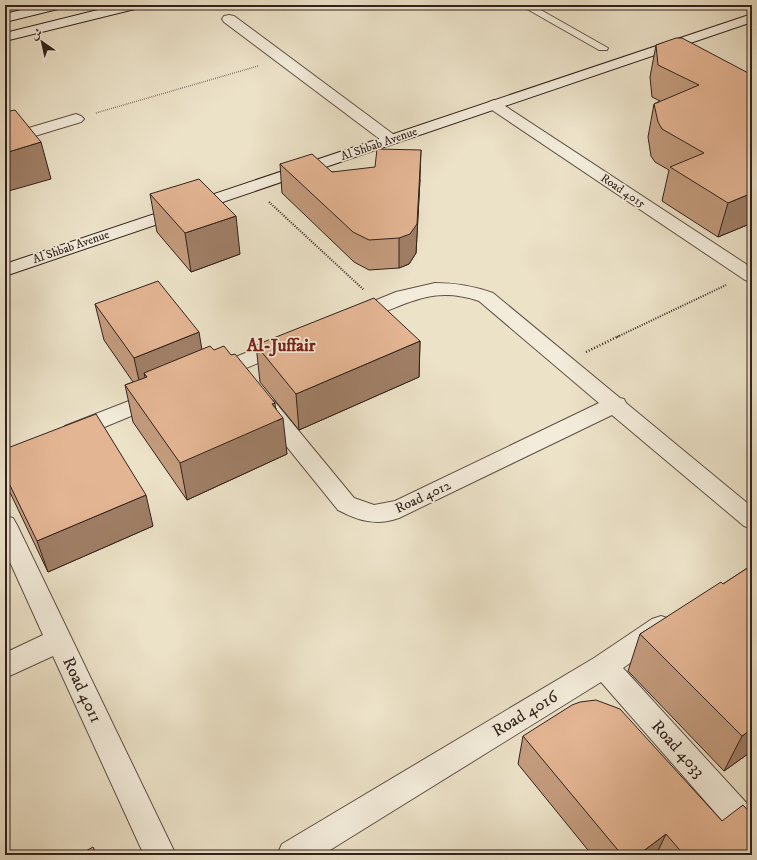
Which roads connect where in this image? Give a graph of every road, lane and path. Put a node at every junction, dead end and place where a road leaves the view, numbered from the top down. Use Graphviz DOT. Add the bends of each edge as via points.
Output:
graph roads {
  1 [pos="58,5"];
  2 [pos="134,5"];
  3 [pos="525,5"];
  4 [pos="5,18"];
  5 [pos="752,18"];
  6 [pos="229,19"];
  7 [pos="5,37"];
  8 [pos="603,48"];
  9 [pos="282,59"];
  10 [pos="494,105"];
  11 [pos="76,119"];
  12 [pos="5,140"];
  13 [pos="391,140"];
  14 [pos="252,186"];
  15 [pos="5,270"];
  16 [pos="750,275"];
  17 [pos="380,305"];
  18 [pos="338,323"];
  19 [pos="302,337"];
  20 [pos="566,362"];
  21 [pos="233,365"];
  22 [pos="196,380"];
  23 [pos="174,390"];
  24 [pos="616,404"];
  25 [pos="56,438"];
  26 [pos="752,520"];
  27 [pos="5,525"];
  28 [pos="681,614"];
  29 [pos="59,640"];
  30 [pos="5,666"];
  31 [pos="604,666"];
  32 [pos="752,831"];
  33 [pos="160,855"];
  34 [pos="293,855"];
  1 -- 4 [label="street"];
  2 -- 7 [label="street"];
  3 -- 8 [label="lane"];
  5 -- 10 [label="street, Al Shbab Avenue"];
  6 -- 9 [label="street"];
  9 -- 11 [label="path"];
  9 -- 13 [label="street"];
  10 -- 13 [label="street, Al Shbab Avenue"];
  10 -- 16 [label="street, Road 4015"];
  11 -- 12 [label="street"];
  13 -- 14 [label="street, Al Shbab Avenue"];
  14 -- 15 [label="street, Al Shbab Avenue"];
  14 -- 17 [label="path"];
  16 -- 20 [label="path"];
  17 -- 18 [label="street"];
  17 -- 20 [label="street" via="429,290 471,290 486,297"];
  19 -- 21 [label="street"];
  20 -- 24 [label="street"];
  21 -- 22 [label="street"];
  21 -- 24 [label="street, Road 4012" via="346,504 374,514 391,512 403,507"];
  23 -- 25 [label="street"];
  24 -- 26 [label="street"];
  27 -- 29 [label="street, Road 4011"];
  28 -- 31 [label="street, Road 4016"];
  29 -- 30 [label="street"];
  29 -- 33 [label="street, Road 4011"];
  31 -- 32 [label="street, Road 4033"];
  31 -- 34 [label="street, Road 4016"];
}
